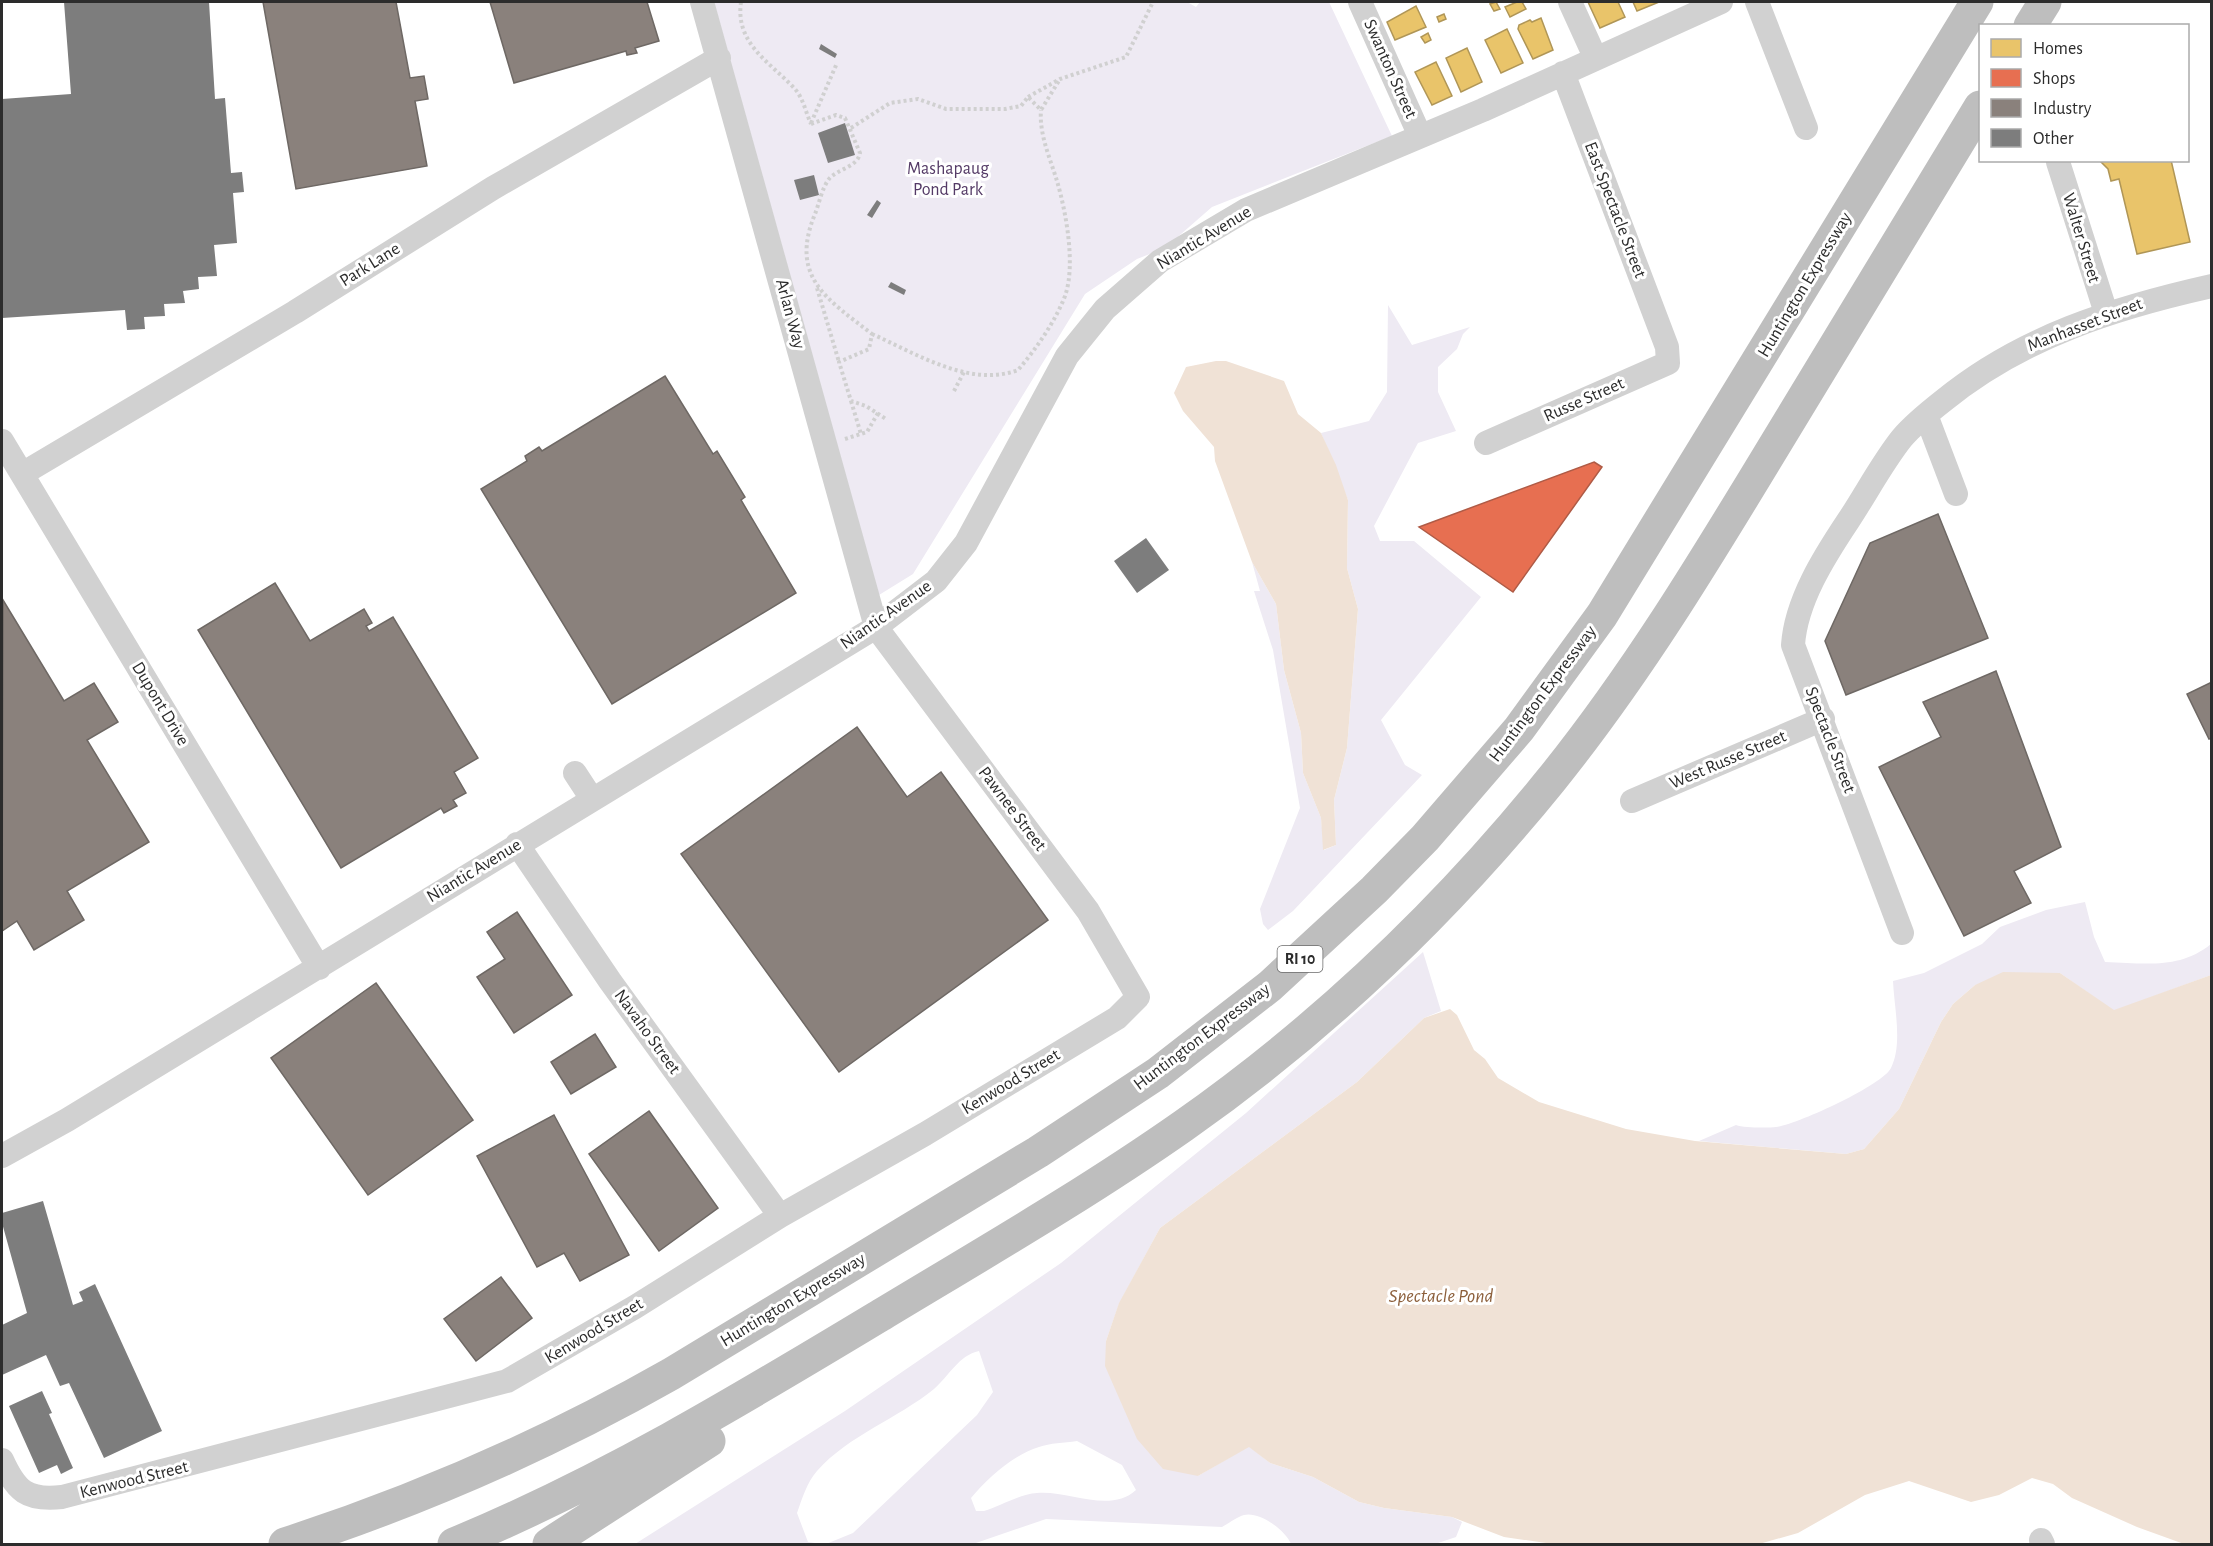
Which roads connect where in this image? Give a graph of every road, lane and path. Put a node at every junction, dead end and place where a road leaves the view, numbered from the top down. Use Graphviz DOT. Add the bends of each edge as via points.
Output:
graph roads {
  1 [pos="702,2"];
  2 [pos="741,2"];
  3 [pos="1153,2"];
  4 [pos="1360,2"];
  5 [pos="1570,2"];
  6 [pos="1721,2"];
  7 [pos="1756,2"];
  8 [pos="1977,2"];
  9 [pos="2045,2"];
  10 [pos="2031,24"];
  11 [pos="1595,57"];
  12 [pos="719,58"];
  13 [pos="837,63"];
  14 [pos="1563,72"];
  15 [pos="1060,80"];
  16 [pos="1028,97"];
  17 [pos="1979,109"];
  18 [pos="1041,110"];
  19 [pos="811,124"];
  20 [pos="851,128"];
  21 [pos="1806,128"];
  22 [pos="1420,136"];
  23 [pos="2058,162"];
  24 [pos="816,286"];
  25 [pos="2211,286"];
  26 [pos="2106,314"];
  27 [pos="872,334"];
  28 [pos="1667,347"];
  29 [pos="839,362"];
  30 [pos="964,372"];
  31 [pos="954,391"];
  32 [pos="851,401"];
  33 [pos="878,413"];
  34 [pos="1926,415"];
  35 [pos="886,419"];
  36 [pos="861,434"];
  37 [pos="2,441"];
  38 [pos="1486,443"];
  39 [pos="826,444"];
  40 [pos="22,474"];
  41 [pos="1956,494"];
  42 [pos="1831,549"];
  43 [pos="876,627"];
  44 [pos="1823,719"];
  45 [pos="575,773"];
  46 [pos="592,799"];
  47 [pos="1632,801"];
  48 [pos="517,844"];
  49 [pos="1902,933"];
  50 [pos="319,968"];
  51 [pos="1138,997"];
  52 [pos="2,1156"];
  53 [pos="780,1216"];
  54 [pos="911,1296"];
  55 [pos="2,1464"];
  56 [pos="285,1545"];
  57 [pos="454,1545"];
  58 [pos="549,1545"];
  1 -- 12 [label="street, Arlan Way"];
  2 -- 19 [label="path" via="743,32 754,50 797,91"];
  3 -- 15 [label="path" via="1126,57"];
  4 -- 22 [label="street, Swanton Street"];
  5 -- 11 [label="street"];
  6 -- 11 [label="street, Niantic Avenue"];
  7 -- 21 [label="street"];
  8 -- 56 [label="highway, Huntington Expressway / RI 10" via="1602,615 1519,729 1473,784 1411,853 1323,939 1214,1031 1098,1114 671,1374 481,1472"];
  9 -- 10 [label="highway"];
  11 -- 14 [label="street, Niantic Avenue"];
  12 -- 39 [label="street, Arlan Way"];
  12 -- 40 [label="street, Park Lane" via="493,188 287,317"];
  13 -- 19 [label="path"];
  14 -- 22 [label="street, Niantic Avenue"];
  14 -- 28 [label="street, East Spectacle Street"];
  15 -- 16 [label="path"];
  15 -- 18 [label="path"];
  16 -- 18 [label="path"];
  16 -- 20 [label="path" via="1021,106 1005,109 946,109 918,99 909,100 890,104"];
  17 -- 54 [label="highway" via="1677,606 1594,726 1504,836 1406,940 1244,1081 1126,1165"];
  18 -- 30 [label="path" via="1042,132 1065,208 1069,252 1065,295 1041,339 1018,370 984,377"];
  19 -- 20 [label="path" via="836,115 845,118"];
  20 -- 24 [label="path" via="859,157 829,179 807,239 805,255"];
  22 -- 43 [label="street, Niantic Avenue" via="1246,210 1160,261 1106,309 1067,356 966,543 936,580"];
  23 -- 26 [label="street, Walter Street"];
  24 -- 27 [label="path"];
  24 -- 29 [label="path"];
  25 -- 26 [label="street, Manhasset Street"];
  26 -- 34 [label="street, Manhasset Street" via="2011,354 1961,386"];
  27 -- 29 [label="path" via="869,349"];
  27 -- 30 [label="path"];
  28 -- 38 [label="street, Russe Street" via="1668,363"];
  29 -- 32 [label="path"];
  30 -- 31 [label="path"];
  32 -- 33 [label="path"];
  32 -- 36 [label="path"];
  33 -- 35 [label="path"];
  33 -- 36 [label="path" via="873,424"];
  34 -- 41 [label="street"];
  34 -- 42 [label="street, Manhasset Street" via="1903,437"];
  36 -- 39 [label="path"];
  37 -- 40 [label="street, Dupont Drive"];
  39 -- 43 [label="street, Arlan Way"];
  40 -- 50 [label="street, Dupont Drive"];
  42 -- 44 [label="street, Spectacle Street" via="1797,613 1793,645"];
  43 -- 46 [label="street, Niantic Avenue"];
  43 -- 51 [label="street, Pawnee Street" via="1088,911"];
  44 -- 47 [label="street, West Russe Street"];
  44 -- 49 [label="street, Spectacle Street"];
  45 -- 46 [label="street"];
  46 -- 48 [label="street, Niantic Avenue"];
  48 -- 50 [label="street, Niantic Avenue"];
  48 -- 53 [label="street, Navaho Street" via="610,981"];
  50 -- 52 [label="street, Niantic Avenue"];
  51 -- 53 [label="street, Kenwood Street" via="1117,1018"];
  53 -- 55 [label="street, Kenwood Street" via="539,1364 487,1389 62,1497 47,1499 23,1492 16,1488"];
  54 -- 57 [label="highway" via="644,1455"];
  54 -- 58 [label="highway" via="771,1402"];
}
